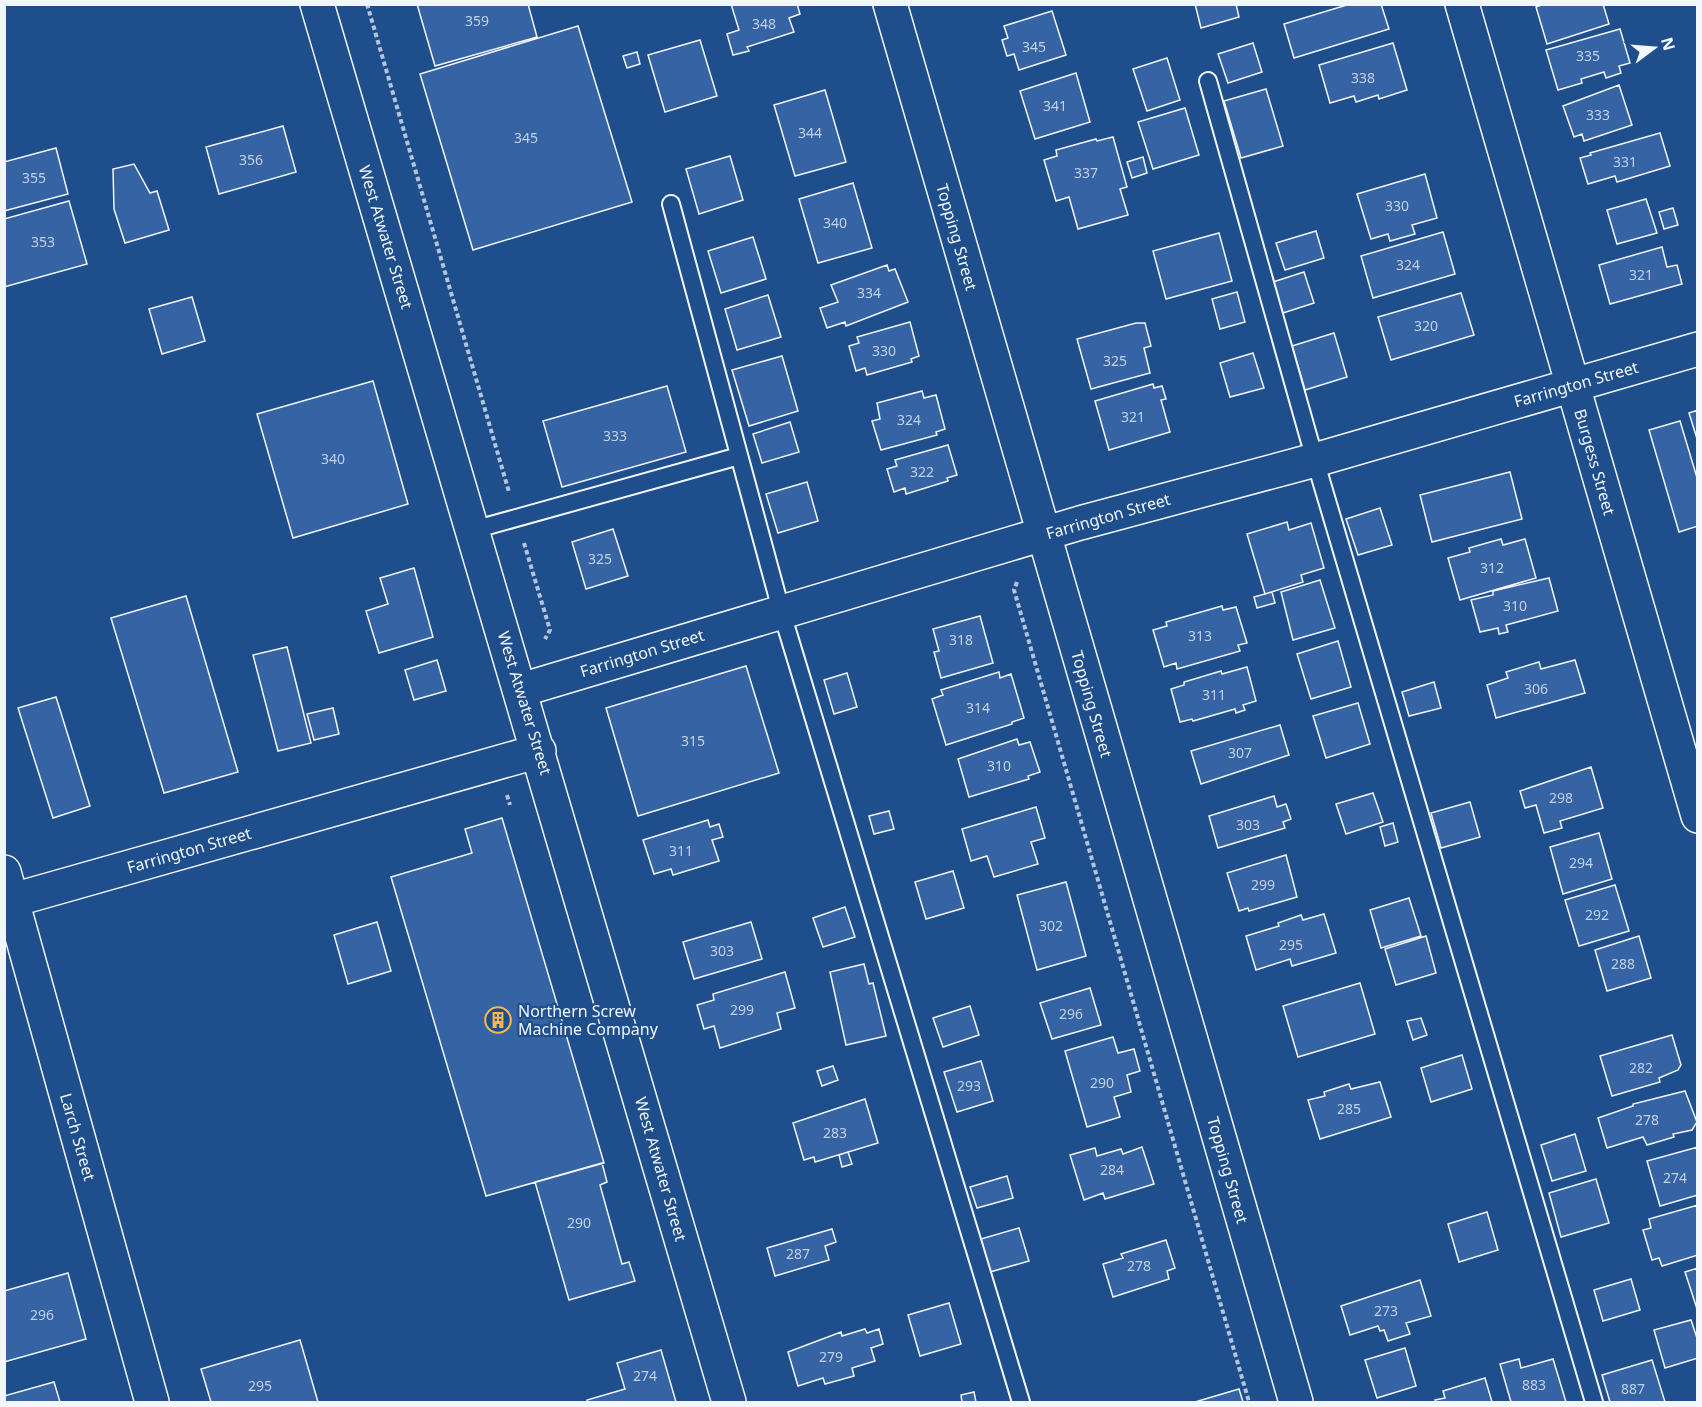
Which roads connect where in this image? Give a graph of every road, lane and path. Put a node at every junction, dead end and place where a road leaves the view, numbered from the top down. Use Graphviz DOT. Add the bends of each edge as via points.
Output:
graph roads {
  1 [pos="317,4"];
  2 [pos="367,4"];
  3 [pos="890,4"];
  4 [pos="1462,4"];
  5 [pos="1209,81"];
  6 [pos="671,204"];
  7 [pos="1698,349"];
  8 [pos="1572,385"];
  9 [pos="739,456"];
  10 [pos="1315,460"];
  11 [pos="517,518"];
  12 [pos="473,530"];
  13 [pos="1043,534"];
  14 [pos="1017,582"];
  15 [pos="781,610"];
  16 [pos="545,639"];
  17 [pos="521,690"];
  18 [pos="539,751"];
  19 [pos="1698,816"];
  20 [pos="7,890"];
  21 [pos="152,1402"];
  22 [pos="729,1402"];
  23 [pos="1021,1402"];
  24 [pos="1249,1402"];
  25 [pos="1296,1402"];
  26 [pos="1594,1402"];
  1 -- 12 [label="street, West Atwater Street"];
  2 -- 11 [label="path"];
  3 -- 13 [label="street, Topping Street"];
  4 -- 8 [label="street, Burgess Street"];
  5 -- 10 [label="lane"];
  6 -- 9 [label="lane"];
  7 -- 8 [label="street, Farrington Street"];
  8 -- 10 [label="street, Farrington Street"];
  8 -- 19 [label="street, Burgess Street"];
  9 -- 11 [label="lane"];
  9 -- 15 [label="lane"];
  10 -- 13 [label="street, Farrington Street"];
  10 -- 26 [label="lane"];
  11 -- 12 [label="lane"];
  11 -- 16 [label="path" via="550,630"];
  12 -- 17 [label="street, West Atwater Street"];
  13 -- 15 [label="street, Farrington Street"];
  13 -- 25 [label="street, Topping Street"];
  14 -- 24 [label="path" via="1014,590"];
  15 -- 17 [label="street, Farrington Street"];
  15 -- 23 [label="lane"];
  17 -- 18 [label="street, West Atwater Street"];
  18 -- 20 [label="street, Farrington Street"];
  18 -- 22 [label="street, West Atwater Street"];
  20 -- 21 [label="street, Larch Street"];
}
